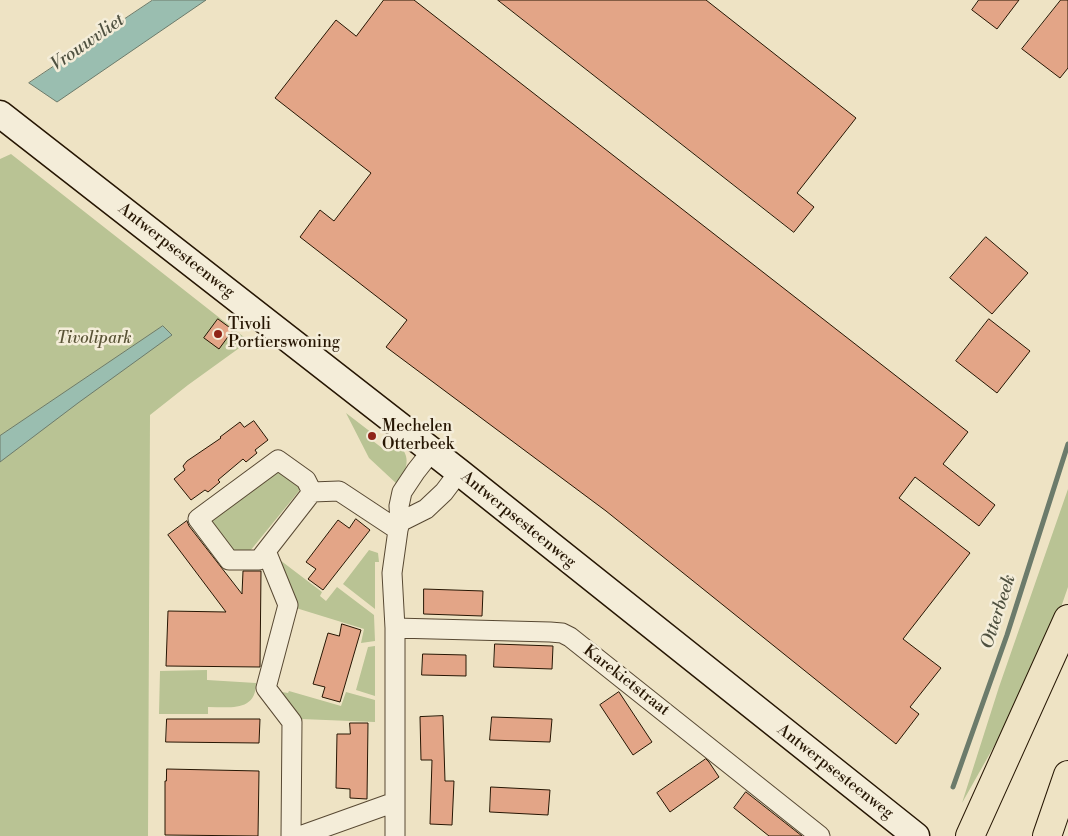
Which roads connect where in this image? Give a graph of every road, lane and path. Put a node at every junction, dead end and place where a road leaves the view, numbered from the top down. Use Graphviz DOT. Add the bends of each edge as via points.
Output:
graph roads {
  1 [pos="0,114"];
  2 [pos="431,452"];
  3 [pos="459,472"];
  4 [pos="312,492"];
  5 [pos="399,526"];
  6 [pos="266,551"];
  7 [pos="1068,619"];
  8 [pos="395,628"];
  9 [pos="1068,775"];
  10 [pos="395,802"];
  11 [pos="291,836"];
  12 [pos="300,836"];
  13 [pos="395,836"];
  14 [pos="820,836"];
  15 [pos="916,836"];
  16 [pos="970,836"];
  17 [pos="1048,836"];
  1 -- 2 [label="main road, Antwerpsesteenweg"];
  2 -- 3 [label="main road, Antwerpsesteenweg"];
  2 -- 5 [label="street" via="402,492"];
  3 -- 5 [label="street" via="426,509"];
  3 -- 15 [label="main road, Antwerpsesteenweg"];
  4 -- 5 [label="street" via="339,491"];
  4 -- 6 [label="street"];
  4 -- 6 [label="street" via="306,480 278,460 198,519 229,560 259,560"];
  5 -- 8 [label="street" via="392,573"];
  6 -- 11 [label="street" via="288,605 266,688 292,722"];
  7 -- 16 [label="highway"];
  8 -- 10 [label="street"];
  8 -- 14 [label="street, Karekietstraat" via="562,633"];
  9 -- 17 [label="highway"];
  10 -- 12 [label="street"];
  10 -- 13 [label="street"];
}
